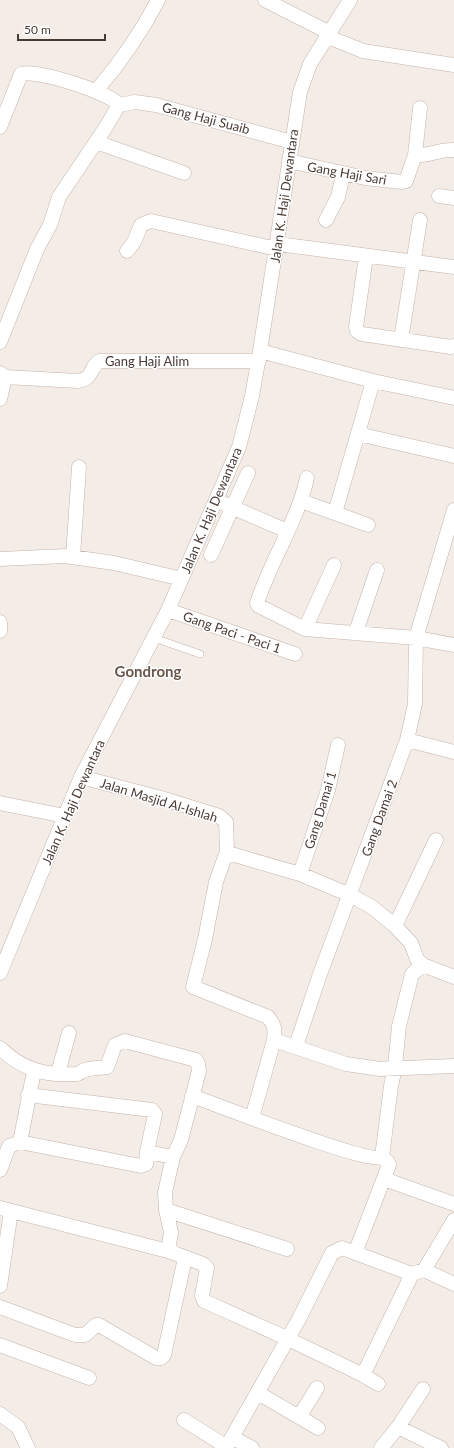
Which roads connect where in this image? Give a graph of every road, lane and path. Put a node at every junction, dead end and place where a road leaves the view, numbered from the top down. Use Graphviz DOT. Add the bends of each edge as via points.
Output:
graph roads {
  1 [pos="158,0"];
  2 [pos="264,0"];
  3 [pos="350,0"];
  4 [pos="327,34"];
  5 [pos="454,65"];
  6 [pos="96,90"];
  7 [pos="119,105"];
  8 [pos="420,108"];
  9 [pos="0,127"];
  10 [pos="96,142"];
  11 [pos="292,142"];
  12 [pos="454,150"];
  13 [pos="415,156"];
  14 [pos="289,161"];
  15 [pos="184,173"];
  16 [pos="343,174"];
  17 [pos="439,196"];
  18 [pos="454,198"];
  19 [pos="326,220"];
  20 [pos="420,220"];
  21 [pos="277,247"];
  22 [pos="127,251"];
  23 [pos="366,256"];
  24 [pos="413,262"];
  25 [pos="454,267"];
  26 [pos="401,340"];
  27 [pos="0,342"];
  28 [pos="454,346"];
  29 [pos="260,356"];
  30 [pos="2,375"];
  31 [pos="373,381"];
  32 [pos="454,398"];
  33 [pos="0,399"];
  34 [pos="358,434"];
  35 [pos="454,456"];
  36 [pos="79,467"];
  37 [pos="248,473"];
  38 [pos="307,478"];
  39 [pos="217,500"];
  40 [pos="301,501"];
  41 [pos="232,507"];
  42 [pos="454,510"];
  43 [pos="335,513"];
  44 [pos="368,525"];
  45 [pos="287,531"];
  46 [pos="211,555"];
  47 [pos="73,557"];
  48 [pos="0,559"];
  49 [pos="334,565"];
  50 [pos="377,570"];
  51 [pos="182,579"];
  52 [pos="168,610"];
  53 [pos="0,622"];
  54 [pos="306,629"];
  55 [pos="0,631"];
  56 [pos="356,632"];
  57 [pos="154,638"];
  58 [pos="416,638"];
  59 [pos="454,645"];
  60 [pos="200,654"];
  61 [pos="295,654"];
  62 [pos="407,740"];
  63 [pos="338,745"];
  64 [pos="454,752"];
  65 [pos="81,777"];
  66 [pos="0,803"];
  67 [pos="65,816"];
  68 [pos="436,840"];
  69 [pos="227,851"];
  70 [pos="300,874"];
  71 [pos="350,895"];
  72 [pos="395,926"];
  73 [pos="5,950"];
  74 [pos="423,965"];
  75 [pos="0,973"];
  76 [pos="454,977"];
  77 [pos="69,1033"];
  78 [pos="274,1040"];
  79 [pos="296,1046"];
  80 [pos="0,1048"];
  81 [pos="454,1066"];
  82 [pos="395,1068"];
  83 [pos="34,1071"];
  84 [pos="58,1073"];
  85 [pos="28,1095"];
  86 [pos="192,1096"];
  87 [pos="252,1118"];
  88 [pos="20,1142"];
  89 [pos="147,1152"];
  90 [pos="173,1157"];
  91 [pos="382,1157"];
  92 [pos="0,1170"];
  93 [pos="384,1179"];
  94 [pos="454,1204"];
  95 [pos="5,1209"];
  96 [pos="166,1210"];
  97 [pos="454,1220"];
  98 [pos="287,1249"];
  99 [pos="168,1251"];
  100 [pos="355,1254"];
  101 [pos="186,1258"];
  102 [pos="418,1272"];
  103 [pos="454,1284"];
  104 [pos="0,1286"];
  105 [pos="0,1307"];
  106 [pos="288,1339"];
  107 [pos="0,1345"];
  108 [pos="363,1375"];
  109 [pos="89,1378"];
  110 [pos="378,1384"];
  111 [pos="317,1388"];
  112 [pos="423,1389"];
  113 [pos="258,1393"];
  114 [pos="0,1414"];
  115 [pos="299,1417"];
  116 [pos="184,1420"];
  117 [pos="398,1426"];
  118 [pos="318,1428"];
  119 [pos="228,1444"];
  120 [pos="28,1448"];
  121 [pos="252,1448"];
  122 [pos="381,1448"];
  123 [pos="441,1448"];
  1 -- 6 [label="street" via="147,22 117,67"];
  2 -- 4 [label="street"];
  3 -- 4 [label="street, Jalan K. Haji Dewantara"];
  4 -- 5 [label="street" via="363,51"];
  4 -- 11 [label="street, Jalan K. Haji Dewantara" via="310,64 300,92"];
  6 -- 7 [label="street"];
  6 -- 9 [label="street" via="27,72 21,74"];
  7 -- 10 [label="street"];
  7 -- 11 [label="street, Gang Haji Suaib" via="135,102 156,105"];
  8 -- 13 [label="street"];
  10 -- 15 [label="street"];
  10 -- 27 [label="street" via="59,197 50,225 37,249"];
  11 -- 14 [label="street, Jalan K. Haji Dewantara"];
  12 -- 13 [label="street" via="445,149 427,156"];
  13 -- 16 [label="street, Gang Haji Sari" via="406,181"];
  14 -- 16 [label="street, Gang Haji Sari"];
  14 -- 21 [label="street, Jalan K. Haji Dewantara"];
  16 -- 19 [label="street" via="338,197"];
  17 -- 18 [label="street"];
  20 -- 24 [label="street"];
  21 -- 22 [label="street" via="151,221 141,225"];
  21 -- 23 [label="street"];
  21 -- 29 [label="street, Jalan K. Haji Dewantara"];
  23 -- 24 [label="street"];
  23 -- 26 [label="street" via="357,331"];
  24 -- 25 [label="street"];
  24 -- 26 [label="street"];
  26 -- 28 [label="street"];
  29 -- 30 [label="street, Gang Haji Alim" via="99,361 85,380 78,381"];
  29 -- 31 [label="street"];
  29 -- 39 [label="street, Jalan K. Haji Dewantara" via="239,447"];
  30 -- 33 [label="street"];
  31 -- 32 [label="street"];
  31 -- 34 [label="street"];
  34 -- 35 [label="street"];
  34 -- 43 [label="street"];
  36 -- 47 [label="street"];
  37 -- 41 [label="street"];
  38 -- 40 [label="street"];
  39 -- 41 [label="street"];
  39 -- 51 [label="street, Jalan K. Haji Dewantara"];
  40 -- 43 [label="street"];
  40 -- 45 [label="street"];
  41 -- 45 [label="street"];
  41 -- 46 [label="street"];
  42 -- 58 [label="street, Gang Damai 2"];
  43 -- 44 [label="street"];
  45 -- 54 [label="street" via="257,603"];
  47 -- 48 [label="street"];
  47 -- 51 [label="street" via="114,563"];
  49 -- 54 [label="street"];
  50 -- 56 [label="street"];
  51 -- 52 [label="street, Jalan K. Haji Dewantara"];
  52 -- 57 [label="street, Jalan K. Haji Dewantara"];
  52 -- 61 [label="street, Gang Paci - Paci 1"];
  53 -- 55 [label="street"];
  54 -- 56 [label="street"];
  56 -- 58 [label="street"];
  57 -- 60 [label="lane"];
  57 -- 65 [label="street, Jalan K. Haji Dewantara"];
  58 -- 59 [label="street"];
  58 -- 62 [label="street, Gang Damai 2" via="415,704"];
  62 -- 64 [label="street"];
  62 -- 71 [label="street, Gang Damai 2"];
  63 -- 70 [label="street, Gang Damai 1" via="328,790"];
  65 -- 67 [label="street, Jalan K. Haji Dewantara"];
  65 -- 69 [label="street, Jalan Masjid Al-Ishlah" via="219,816 226,822"];
  66 -- 67 [label="street"];
  67 -- 73 [label="street, Jalan K. Haji Dewantara"];
  68 -- 72 [label="street"];
  69 -- 70 [label="street" via="243,859"];
  69 -- 78 [label="street" via="216,882 193,987 268,1017 275,1028"];
  70 -- 71 [label="street"];
  71 -- 72 [label="street" via="372,907"];
  71 -- 79 [label="street, Gang Damai 2"];
  72 -- 74 [label="street" via="411,943 417,959"];
  73 -- 75 [label="street, Jalan K. Haji Dewantara"];
  74 -- 76 [label="street"];
  74 -- 82 [label="street" via="412,974 408,984 398,1026"];
  77 -- 84 [label="street"];
  78 -- 79 [label="street"];
  78 -- 87 [label="street"];
  79 -- 82 [label="street" via="346,1064 380,1069"];
  80 -- 83 [label="street" via="14,1062"];
  81 -- 82 [label="street"];
  82 -- 91 [label="street"];
  83 -- 84 [label="street"];
  83 -- 85 [label="street"];
  84 -- 86 [label="street" via="77,1074 84,1070 106,1067 115,1045 125,1041 196,1060 199,1071"];
  85 -- 88 [label="street"];
  85 -- 89 [label="street" via="152,1110 155,1114"];
  86 -- 87 [label="street"];
  86 -- 90 [label="street" via="181,1140"];
  87 -- 91 [label="street" via="354,1153"];
  88 -- 89 [label="street" via="141,1166 146,1164"];
  88 -- 92 [label="street" via="9,1146"];
  89 -- 90 [label="street"];
  90 -- 96 [label="street" via="165,1192"];
  91 -- 93 [label="street" via="389,1165"];
  93 -- 94 [label="street"];
  93 -- 100 [label="street"];
  95 -- 99 [label="street"];
  95 -- 104 [label="street"];
  96 -- 98 [label="street"];
  96 -- 99 [label="street" via="171,1232"];
  97 -- 102 [label="street"];
  99 -- 101 [label="street"];
  100 -- 102 [label="street"];
  100 -- 106 [label="street" via="342,1248 332,1254"];
  101 -- 105 [label="street" via="164,1355 161,1358 99,1325 85,1335 75,1335"];
  101 -- 106 [label="street" via="207,1268 202,1296 204,1301"];
  102 -- 103 [label="street"];
  102 -- 108 [label="street"];
  106 -- 108 [label="street"];
  106 -- 113 [label="street"];
  107 -- 109 [label="street"];
  108 -- 110 [label="street"];
  111 -- 115 [label="street"];
  112 -- 117 [label="street"];
  113 -- 115 [label="street"];
  113 -- 119 [label="street"];
  114 -- 120 [label="street" via="18,1427"];
  115 -- 118 [label="street"];
  116 -- 119 [label="street"];
  117 -- 122 [label="street"];
  117 -- 123 [label="street"];
  119 -- 121 [label="street"];
}
